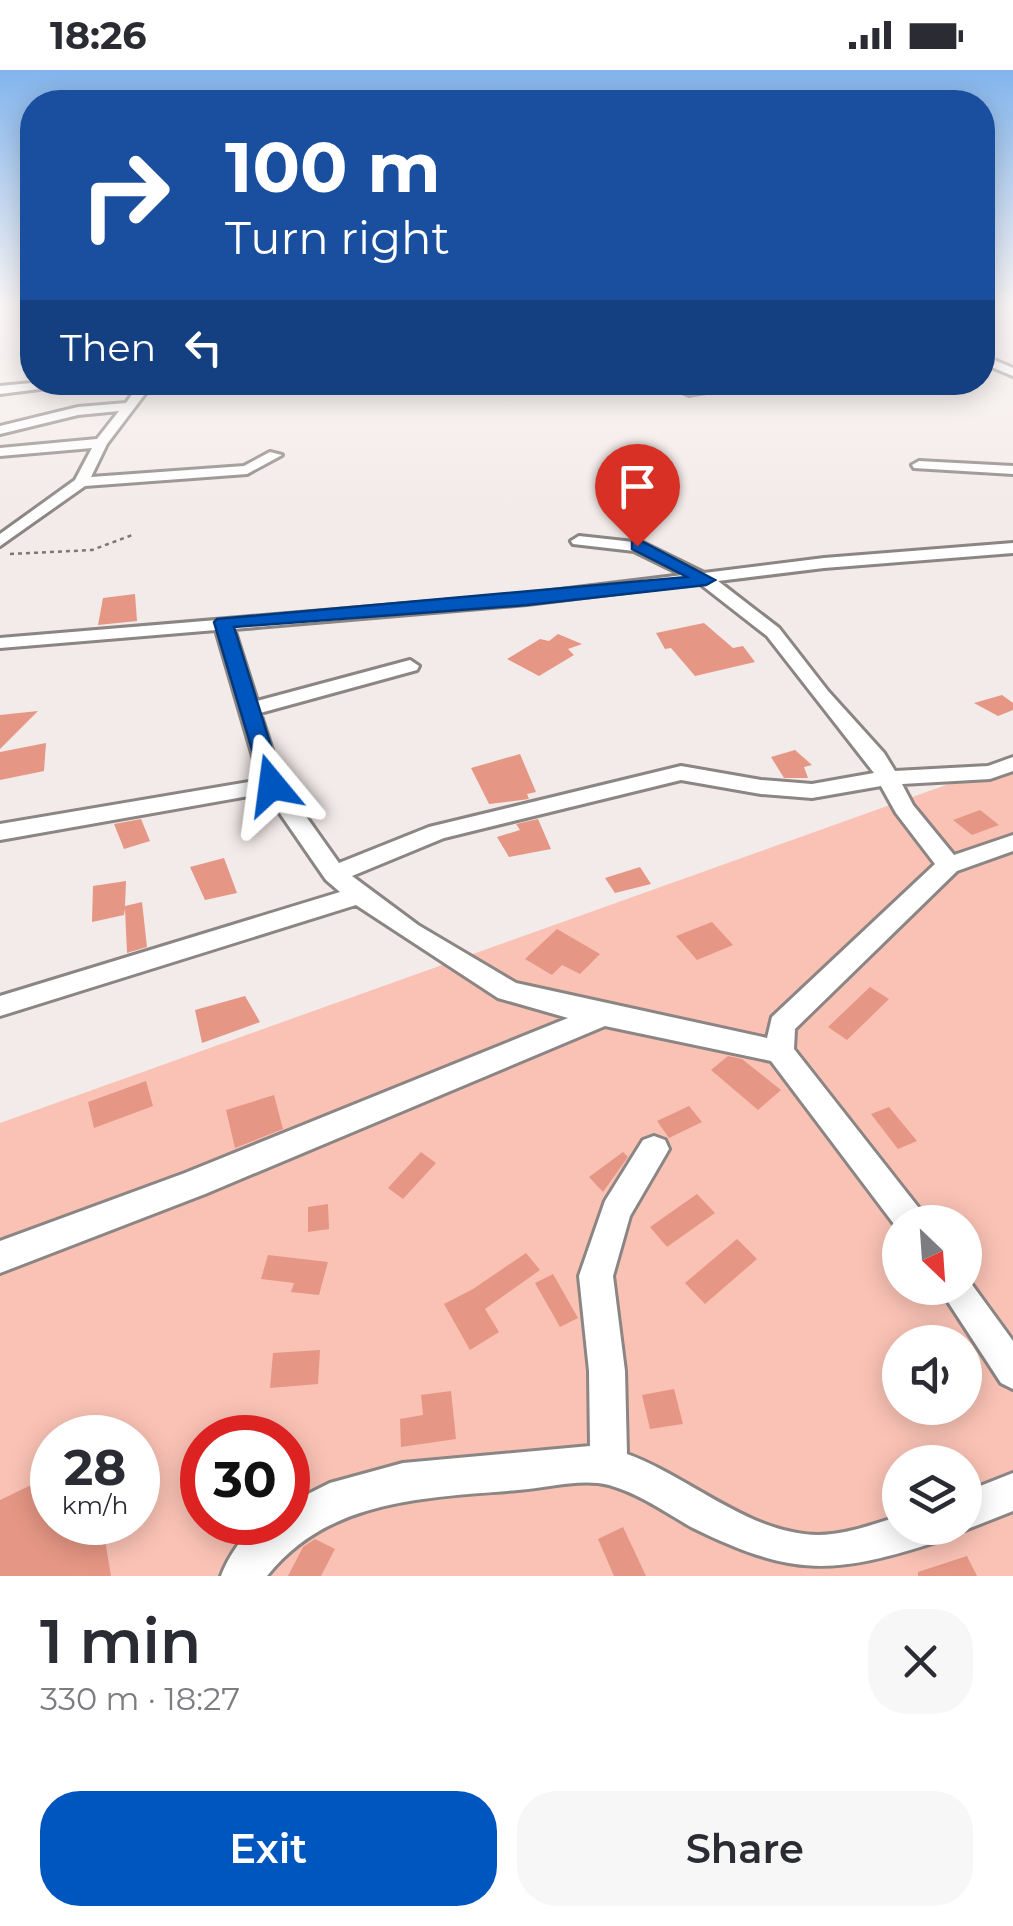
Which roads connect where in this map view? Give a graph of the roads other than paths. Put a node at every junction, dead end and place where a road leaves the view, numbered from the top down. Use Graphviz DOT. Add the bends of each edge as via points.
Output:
graph roads {
  1 [pos="138,395"];
  2 [pos="130,406"];
  3 [pos="0,430"];
  4 [pos="101,443"];
  5 [pos="0,452"];
  6 [pos="275,455"];
  7 [pos="919,465"];
  8 [pos="1013,470"];
  9 [pos="81,482"];
  10 [pos="2,535"];
  11 [pos="579,541"];
  12 [pos="1013,548"];
  13 [pos="706,580"];
  14 [pos="223,622"];
  15 [pos="0,643"];
  16 [pos="410,666"];
  17 [pos="251,709"];
  18 [pos="1013,764"];
  19 [pos="890,780"];
  20 [pos="272,785"];
  21 [pos="0,832"];
  22 [pos="1013,843"];
  23 [pos="949,865"];
  24 [pos="334,874"];
  25 [pos="358,895"];
  26 [pos="0,1006"];
  27 [pos="604,1016"];
  28 [pos="780,1052"];
  29 [pos="654,1150"];
  30 [pos="898,1205"];
  31 [pos="0,1257"];
  32 [pos="968,1305"];
  33 [pos="1013,1371"];
  34 [pos="609,1466"];
  35 [pos="1013,1492"];
  36 [pos="982,1504"];
  37 [pos="882,1540"];
  38 [pos="242,1576"];
  1 -- 2 [label="street"];
  2 -- 3 [label="street"];
  2 -- 4 [label="street"];
  4 -- 5 [label="street"];
  4 -- 9 [label="street"];
  6 -- 9 [label="street" via="247,470"];
  7 -- 8 [label="street"];
  9 -- 10 [label="street"];
  11 -- 13 [label="street" via="637,546"];
  12 -- 13 [label="street"];
  13 -- 14 [label="street"];
  13 -- 19 [label="street" via="773,632"];
  14 -- 15 [label="street"];
  14 -- 17 [label="street"];
  16 -- 17 [label="street"];
  17 -- 20 [label="street"];
  18 -- 19 [label="street"];
  19 -- 23 [label="street"];
  19 -- 24 [label="street" via="794,791 682,772 437,832"];
  20 -- 21 [label="street"];
  20 -- 24 [label="street"];
  22 -- 23 [label="street"];
  23 -- 28 [label="street" via="782,1025"];
  24 -- 25 [label="street"];
  25 -- 26 [label="street"];
  25 -- 27 [label="street" via="507,991"];
  27 -- 28 [label="street"];
  27 -- 31 [label="street"];
  28 -- 30 [label="street"];
  29 -- 34 [label="street" via="616,1211 596,1276"];
  32 -- 33 [label="street"];
  34 -- 37 [label="street" via="783,1550 817,1555"];
  34 -- 38 [label="street" via="381,1484 292,1522 268,1540"];
  35 -- 36 [label="street"];
}
